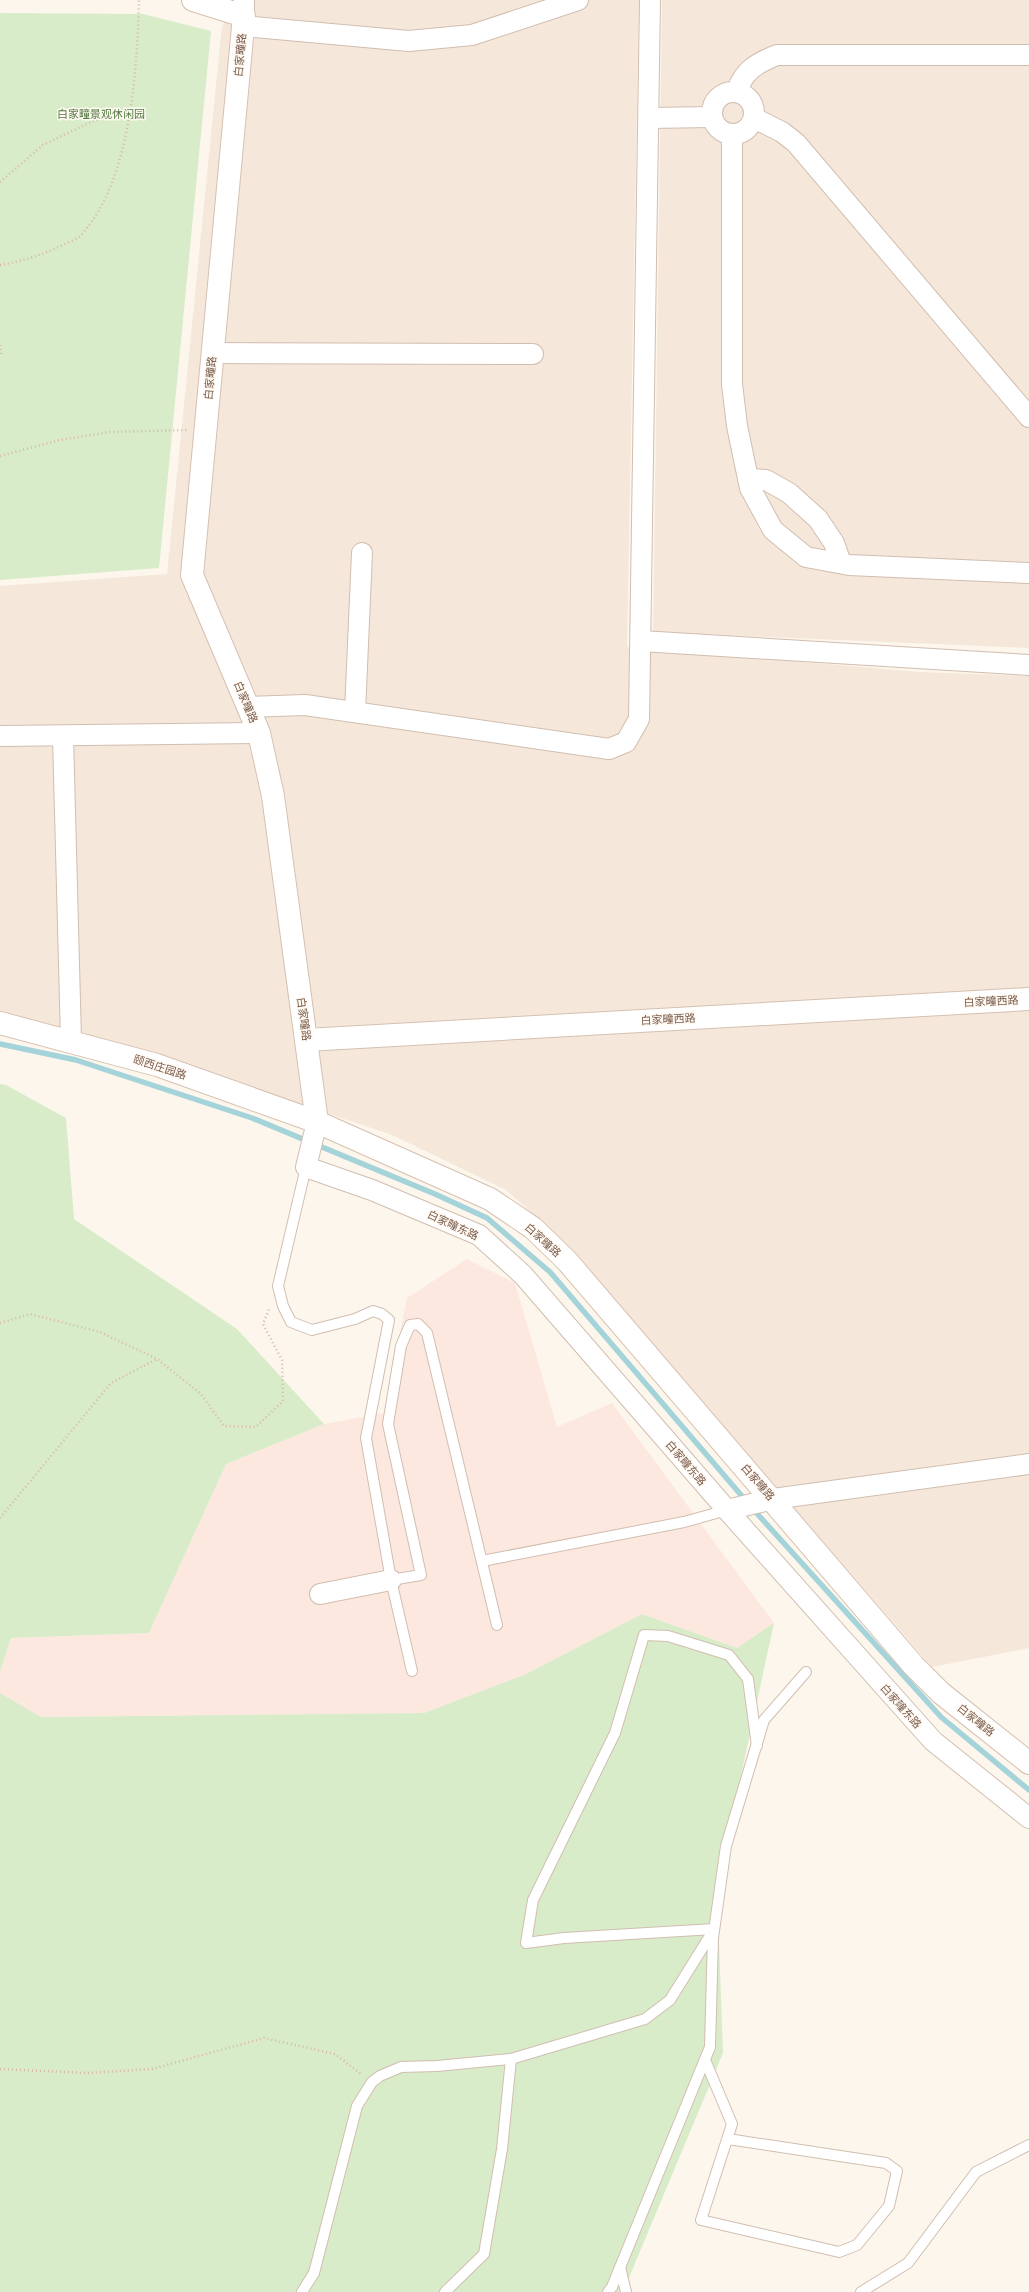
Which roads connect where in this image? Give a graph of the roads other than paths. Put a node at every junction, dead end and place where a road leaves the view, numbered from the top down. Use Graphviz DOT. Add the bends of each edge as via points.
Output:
graph roads {
  1 [pos="193,0"];
  2 [pos="578,0"];
  3 [pos="650,0"];
  4 [pos="244,14"];
  5 [pos="1029,55"];
  6 [pos="737,91"];
  7 [pos="712,117"];
  8 [pos="649,118"];
  9 [pos="754,118"];
  10 [pos="732,134"];
  11 [pos="212,353"];
  12 [pos="533,354"];
  13 [pos="1029,417"];
  14 [pos="748,479"];
  15 [pos="362,553"];
  16 [pos="841,563"];
  17 [pos="1029,574"];
  18 [pos="641,640"];
  19 [pos="1029,664"];
  20 [pos="248,706"];
  21 [pos="355,712"];
  22 [pos="259,733"];
  23 [pos="0,736"];
  24 [pos="63,736"];
  25 [pos="1029,999"];
  26 [pos="0,1023"];
  27 [pos="71,1040"];
  28 [pos="306,1040"];
  29 [pos="311,1144"];
  30 [pos="1029,1464"];
  31 [pos="749,1505"];
  32 [pos="482,1561"];
  33 [pos="391,1580"];
  34 [pos="320,1594"];
  35 [pos="497,1625"];
  36 [pos="412,1671"];
  37 [pos="806,1672"];
  38 [pos="757,1746"];
  39 [pos="1029,1763"];
  40 [pos="1029,1818"];
  41 [pos="714,1929"];
  42 [pos="511,2059"];
  43 [pos="705,2060"];
  44 [pos="728,2139"];
  45 [pos="1029,2145"];
  46 [pos="620,2267"];
  47 [pos="302,2292"];
  48 [pos="445,2292"];
  49 [pos="608,2292"];
  50 [pos="626,2292"];
  51 [pos="861,2292"];
  1 -- 4 [label="street"];
  2 -- 4 [label="street" via="472,35 409,41"];
  3 -- 8 [label="street"];
  4 -- 11 [label="street, 白家疃路"];
  5 -- 6 [label="street" via="777,55 759,62 742,78"];
  6 -- 7 [label="street" via="730,91 718,97 714,103"];
  6 -- 9 [label="street" via="753,104"];
  7 -- 8 [label="street"];
  7 -- 10 [label="street" via="719,129"];
  8 -- 18 [label="street"];
  9 -- 10 [label="street" via="746,130"];
  9 -- 13 [label="street" via="782,132 796,143"];
  10 -- 14 [label="street" via="732,384 737,426"];
  11 -- 12 [label="street"];
  11 -- 20 [label="street, 白家疃路" via="192,575"];
  14 -- 16 [label="street" via="766,480 789,493 818,519 834,543"];
  14 -- 16 [label="street" via="750,488 773,530 806,557"];
  15 -- 21 [label="street"];
  16 -- 17 [label="street"];
  18 -- 19 [label="street"];
  18 -- 21 [label="street" via="639,719 626,742 609,749"];
  20 -- 21 [label="street" via="305,705"];
  20 -- 22 [label="street, 白家疃路"];
  22 -- 24 [label="street"];
  22 -- 28 [label="street, 白家疃路" via="273,796"];
  23 -- 24 [label="street"];
  24 -- 27 [label="street"];
  25 -- 28 [label="street, 白家疃西路"];
  26 -- 27 [label="street, 颐西庄园路"];
  27 -- 29 [label="street, 颐西庄园路" via="157,1065"];
  28 -- 29 [label="street, 白家疃路"];
  29 -- 31 [label="street, 白家疃东路" via="372,1190 479,1235 523,1275"];
  29 -- 31 [label="street, 白家疃路" via="490,1199 533,1228 567,1261"];
  29 -- 33 [label="lane" via="278,1286 283,1306 291,1322 312,1330 355,1319 373,1311 389,1320 366,1438"];
  30 -- 31 [label="street"];
  31 -- 32 [label="lane" via="684,1522"];
  31 -- 39 [label="street, 白家疃路" via="941,1692"];
  31 -- 40 [label="street, 白家疃东路" via="933,1741"];
  32 -- 33 [label="lane" via="427,1333 418,1324 410,1325 401,1346 388,1424 421,1575"];
  32 -- 35 [label="lane"];
  33 -- 34 [label="street"];
  33 -- 36 [label="lane"];
  37 -- 38 [label="lane" via="764,1720"];
  38 -- 41 [label="lane" via="726,1846"];
  38 -- 41 [label="lane" via="748,1679 729,1655 668,1636 644,1635 615,1733 533,1900 526,1943 564,1938"];
  41 -- 42 [label="lane" via="670,2000 645,2019"];
  41 -- 43 [label="lane" via="710,2047"];
  42 -- 47 [label="lane" via="401,2067 372,2082 357,2106 314,2273"];
  42 -- 48 [label="lane" via="502,2149 484,2254"];
  43 -- 44 [label="lane" via="732,2124"];
  43 -- 46 [label="lane"];
  44 -- 44 [label="lane" via="701,2220 839,2252 857,2245 889,2206 897,2171 886,2163"];
  45 -- 51 [label="lane" via="976,2172 908,2263"];
  46 -- 49 [label="lane"];
  46 -- 50 [label="lane"];
}
